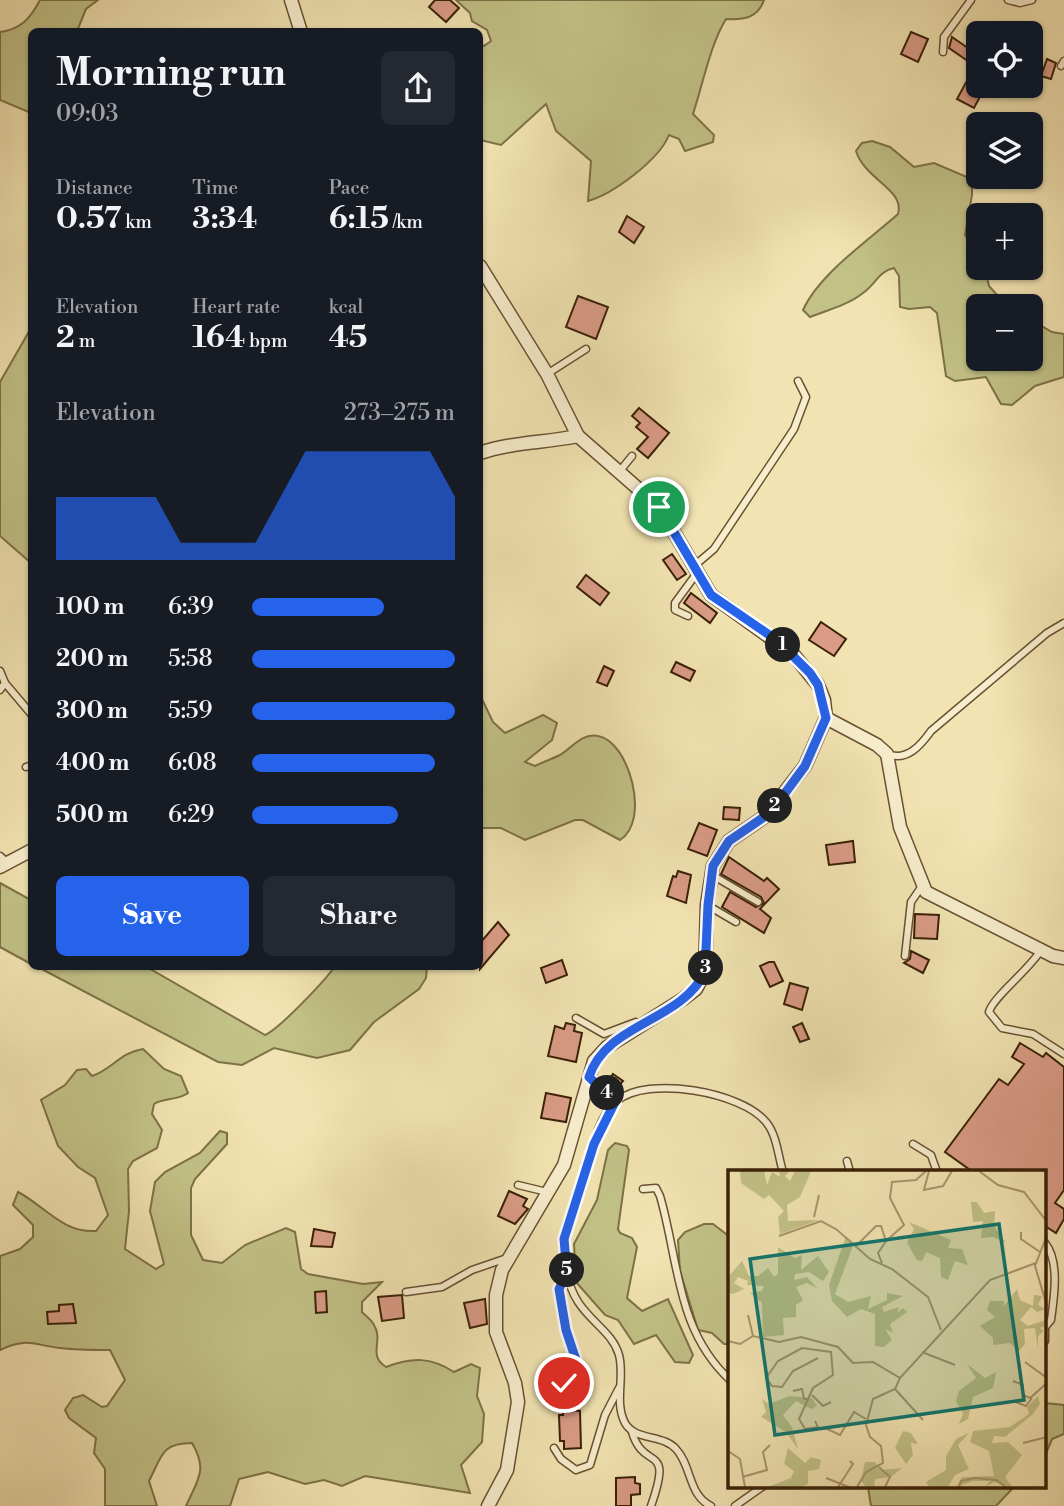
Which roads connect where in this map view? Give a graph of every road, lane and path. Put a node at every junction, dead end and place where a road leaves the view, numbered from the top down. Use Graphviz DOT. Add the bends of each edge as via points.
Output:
graph roads {
  1 [pos="291,0"];
  2 [pos="971,0"];
  3 [pos="1008,0"];
  4 [pos="1032,0"];
  5 [pos="301,28"];
  6 [pos="943,52"];
  7 [pos="483,271"];
  8 [pos="586,349"];
  9 [pos="547,374"];
  10 [pos="799,381"];
  11 [pos="578,436"];
  12 [pos="483,452"];
  13 [pos="632,456"];
  14 [pos="619,472"];
  15 [pos="696,570"];
  16 [pos="688,616"];
  17 [pos="1064,624"];
  18 [pos="0,671"];
  19 [pos="5,683"];
  20 [pos="0,690"];
  21 [pos="28,710"];
  22 [pos="826,718"];
  23 [pos="887,754"];
  24 [pos="28,852"];
  25 [pos="3,862"];
  26 [pos="711,873"];
  27 [pos="923,884"];
  28 [pos="758,902"];
  29 [pos="708,905"];
  30 [pos="736,922"];
  31 [pos="1041,950"];
  32 [pos="905,956"];
  33 [pos="1064,958"];
  34 [pos="664,1012"];
  35 [pos="576,1018"];
  36 [pos="1064,1054"];
  37 [pos="589,1077"];
  38 [pos="615,1102"];
  39 [pos="913,1144"];
  40 [pos="847,1161"];
  41 [pos="782,1170"];
  42 [pos="849,1170"];
  43 [pos="936,1170"];
  44 [pos="518,1185"];
  45 [pos="643,1189"];
  46 [pos="549,1193"];
  47 [pos="1046,1245"];
  48 [pos="509,1257"];
  49 [pos="567,1273"];
  50 [pos="407,1292"];
  51 [pos="1046,1326"];
  52 [pos="728,1378"];
  53 [pos="564,1383"];
  54 [pos="620,1386"];
  55 [pos="632,1433"];
  56 [pos="554,1448"];
  57 [pos="761,1488"];
  58 [pos="488,1506"];
  59 [pos="651,1506"];
  60 [pos="711,1506"];
  61 [pos="735,1506"];
  1 -- 5 [label="street"];
  2 -- 6 [label="lane" via="944,37"];
  3 -- 4 [label="lane"];
  7 -- 9 [label="street"];
  8 -- 9 [label="lane"];
  9 -- 11 [label="street"];
  10 -- 15 [label="lane" via="806,397 794,429"];
  11 -- 12 [label="street" via="511,443"];
  11 -- 14 [label="street"];
  13 -- 14 [label="lane"];
  14 -- 15 [label="street" via="659,507"];
  15 -- 16 [label="lane" via="675,603 675,610"];
  15 -- 22 [label="street" via="720,603 793,654 818,685"];
  17 -- 23 [label="lane" via="1047,633 931,731 919,748 905,755"];
  18 -- 19 [label="lane"];
  19 -- 20 [label="lane"];
  19 -- 21 [label="lane"];
  22 -- 23 [label="street"];
  22 -- 26 [label="street" via="805,766 777,804 729,841"];
  23 -- 27 [label="street" via="900,827"];
  24 -- 25 [label="street"];
  26 -- 28 [label="lane"];
  26 -- 29 [label="street"];
  27 -- 31 [label="street" via="932,897"];
  27 -- 32 [label="lane" via="911,902"];
  29 -- 30 [label="lane"];
  29 -- 34 [label="street" via="705,972 696,989"];
  31 -- 33 [label="street"];
  31 -- 36 [label="lane" via="989,1012 1002,1028 1032,1034"];
  34 -- 35 [label="lane" via="604,1034"];
  34 -- 37 [label="street" via="607,1047 594,1061"];
  37 -- 38 [label="lane"];
  37 -- 46 [label="street" via="573,1140"];
  38 -- 41 [label="lane" via="671,1088 734,1101 767,1122"];
  38 -- 49 [label="lane" via="594,1144 570,1213 564,1239"];
  39 -- 43 [label="lane" via="932,1155"];
  40 -- 42 [label="lane"];
  44 -- 46 [label="lane"];
  45 -- 52 [label="lane" via="656,1188 660,1196 691,1325"];
  46 -- 48 [label="street"];
  47 -- 51 [label="lane" via="1053,1274 1052,1321"];
  48 -- 50 [label="lane" via="442,1287"];
  48 -- 58 [label="street" via="498,1283 496,1332 518,1402 507,1470"];
  49 -- 53 [label="lane" via="559,1289 561,1307 579,1369"];
  49 -- 54 [label="lane" via="583,1311 612,1341 619,1357"];
  54 -- 55 [label="lane" via="622,1413"];
  54 -- 56 [label="lane" via="605,1415 590,1465 576,1470"];
  55 -- 59 [label="lane" via="660,1464 662,1472"];
  55 -- 60 [label="lane" via="676,1448 694,1489"];
  57 -- 61 [label="lane"];
}
